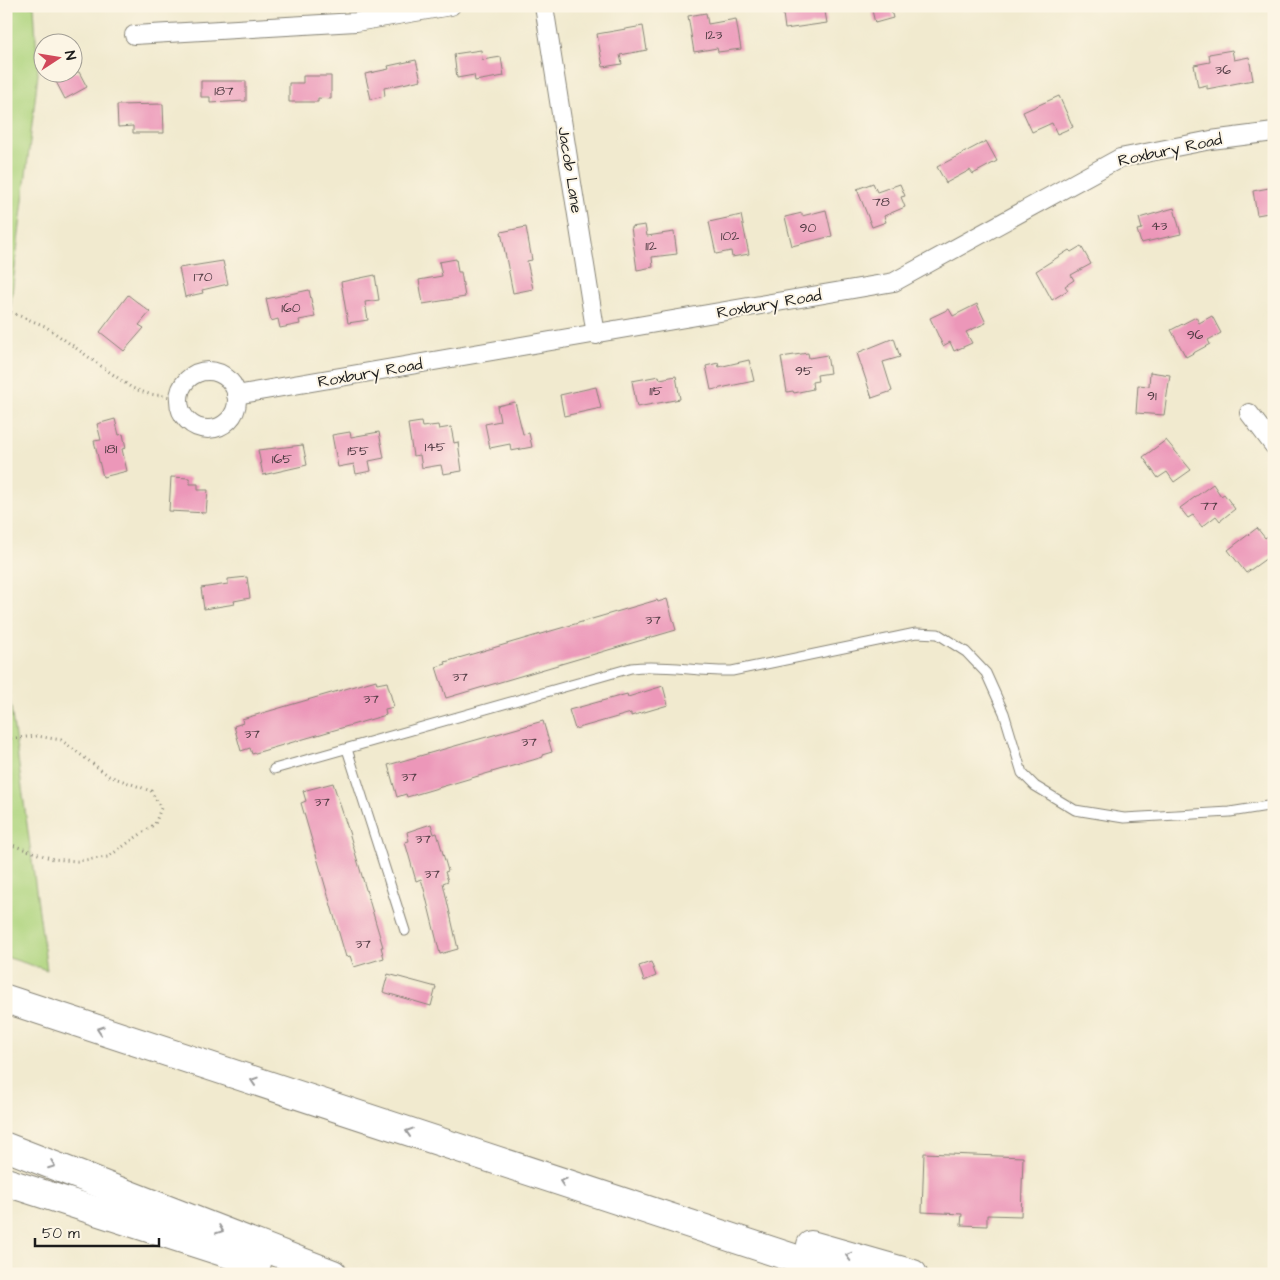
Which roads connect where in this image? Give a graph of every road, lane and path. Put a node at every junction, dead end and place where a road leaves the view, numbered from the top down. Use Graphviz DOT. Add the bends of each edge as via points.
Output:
graph roads {
  1 [pos="451,6"];
  2 [pos="544,6"];
  3 [pos="134,35"];
  4 [pos="1274,132"];
  5 [pos="6,312"];
  6 [pos="596,334"];
  7 [pos="236,395"];
  8 [pos="179,398"];
  9 [pos="1249,413"];
  10 [pos="1274,446"];
  11 [pos="6,739"];
  12 [pos="347,749"];
  13 [pos="274,769"];
  14 [pos="1274,805"];
  15 [pos="6,843"];
  16 [pos="405,931"];
  17 [pos="6,1000"];
  18 [pos="6,1147"];
  19 [pos="6,1182"];
  20 [pos="603,1196"];
  21 [pos="290,1274"];
  22 [pos="333,1274"];
  23 [pos="842,1274"];
  24 [pos="913,1274"];
  1 -- 3 [label="street" via="356,22"];
  2 -- 6 [label="street, Jacob Lane"];
  4 -- 6 [label="street, Roxbury Road" via="1211,140 1120,158 894,282"];
  5 -- 8 [label="path" via="45,326 132,388"];
  6 -- 7 [label="street, Roxbury Road"];
  7 -- 8 [label="street" via="226,378 208,371 190,378 182,387"];
  7 -- 8 [label="street" via="230,418 209,429 198,427 186,419"];
  9 -- 10 [label="street"];
  11 -- 15 [label="path" via="37,736 61,740 109,776 151,790 161,808 155,824 108,857 77,861 53,859"];
  12 -- 13 [label="lane"];
  12 -- 14 [label="lane" via="632,668 651,666 704,672 732,671 892,636 938,634 966,652 986,673 1004,713 1022,773 1035,786 1075,810 1124,818 1230,812"];
  12 -- 16 [label="lane"];
  20 -- 17 [label="highway, one-way"];
  18 -- 22 [label="highway, one-way"];
  19 -- 21 [label="highway"];
  20 -- 23 [label="highway"];
  24 -- 20 [label="highway, one-way" via="797,1242"];
}
